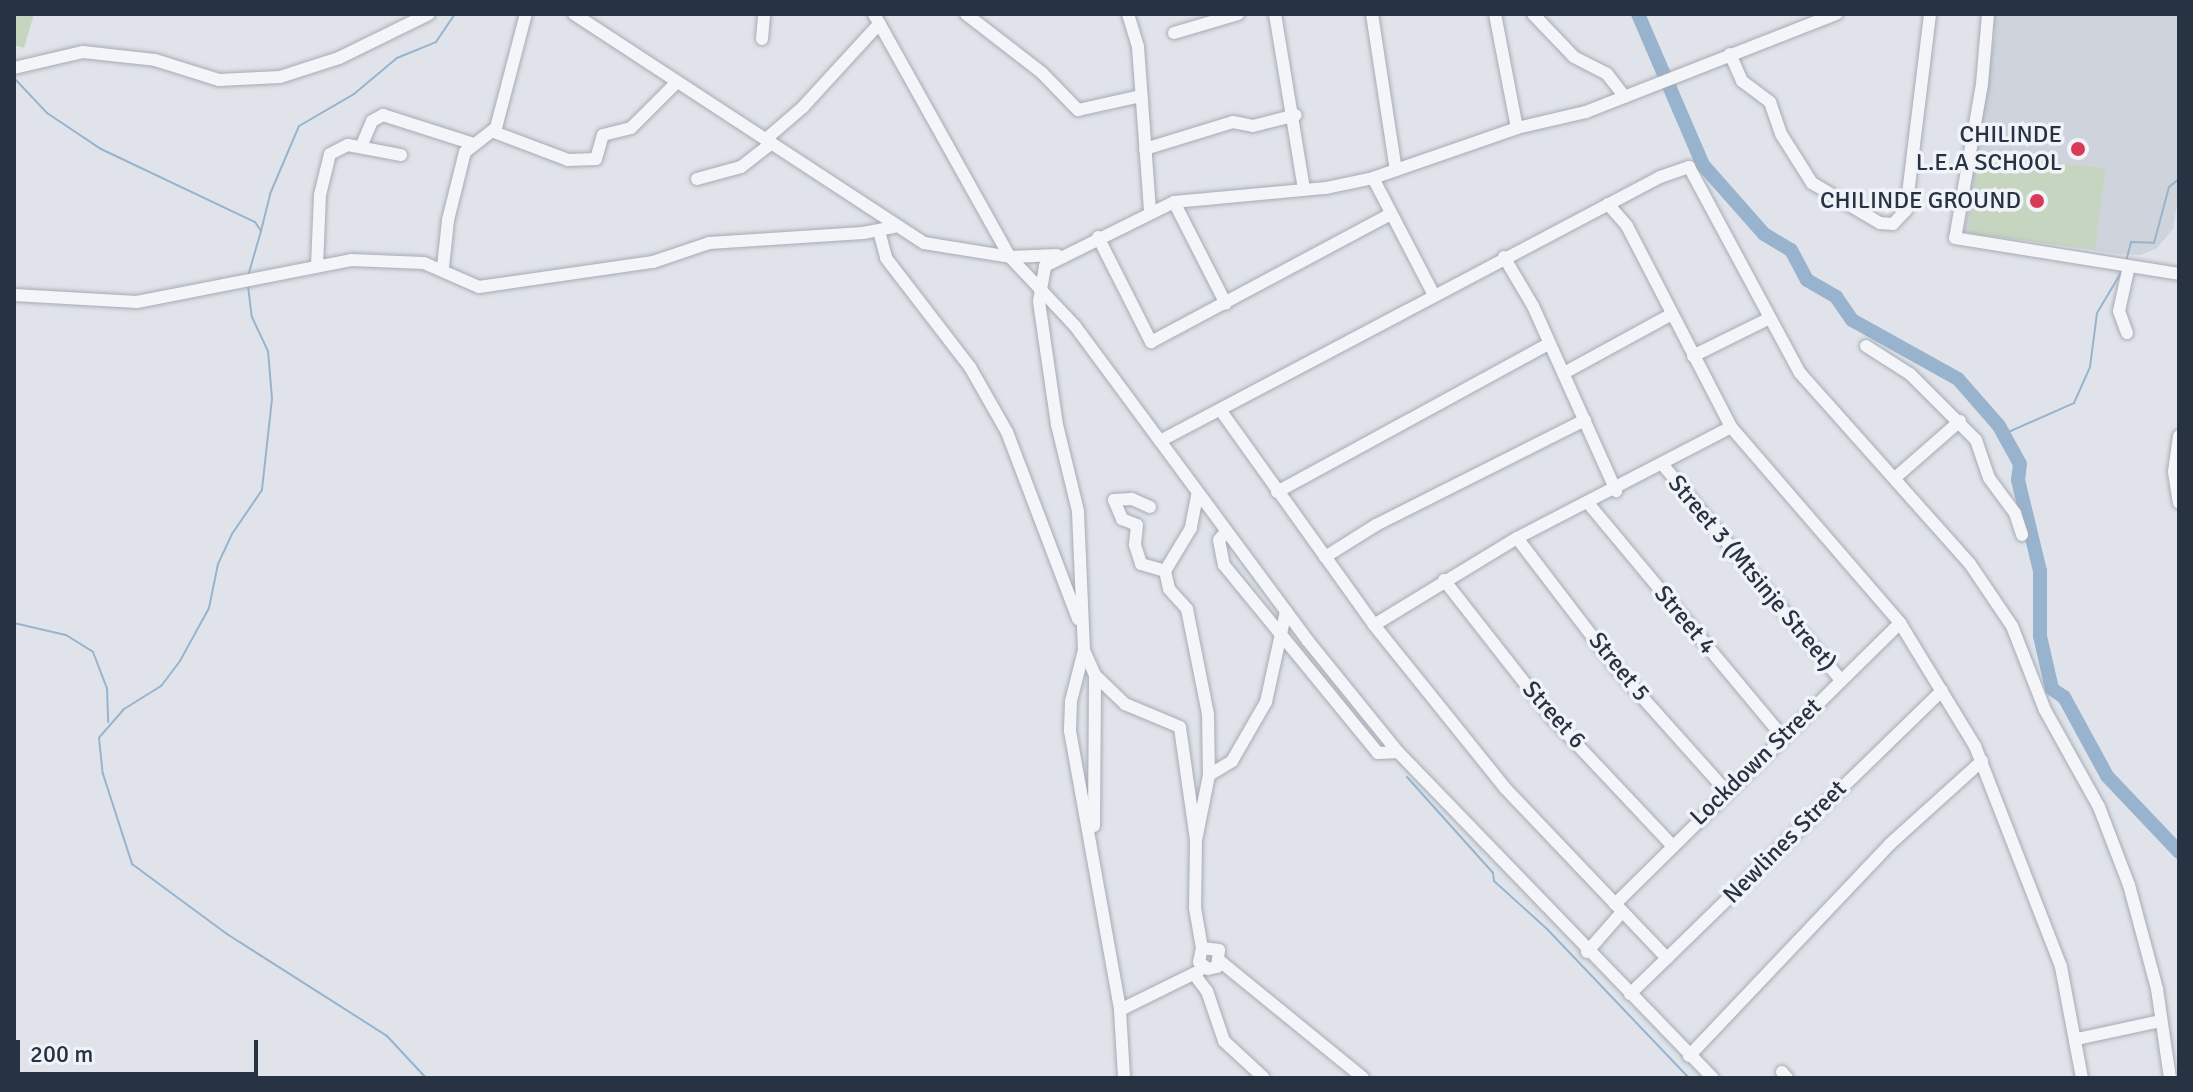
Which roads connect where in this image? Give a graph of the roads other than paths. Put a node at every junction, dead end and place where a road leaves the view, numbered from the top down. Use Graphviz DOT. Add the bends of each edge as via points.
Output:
graph roads {
  1 [pos="429,14"];
  2 [pos="526,14"];
  3 [pos="574,14"];
  4 [pos="764,14"];
  5 [pos="966,14"];
  6 [pos="1128,14"];
  7 [pos="1238,14"];
  8 [pos="1275,14"];
  9 [pos="1372,14"];
  10 [pos="1495,14"];
  11 [pos="1533,14"];
  12 [pos="1836,14"];
  13 [pos="1930,14"];
  14 [pos="1988,14"];
  15 [pos="876,19"];
  16 [pos="1174,33"];
  17 [pos="762,39"];
  18 [pos="1730,54"];
  19 [pos="14,68"];
  20 [pos="676,83"];
  21 [pos="1141,96"];
  22 [pos="1625,97"];
  23 [pos="1296,115"];
  24 [pos="1517,128"];
  25 [pos="494,132"];
  26 [pos="769,141"];
  27 [pos="474,144"];
  28 [pos="361,147"];
  29 [pos="1145,149"];
  30 [pos="401,155"];
  31 [pos="1396,170"];
  32 [pos="1373,178"];
  33 [pos="697,179"];
  34 [pos="1304,190"];
  35 [pos="1174,202"];
  36 [pos="1608,204"];
  37 [pos="1150,212"];
  38 [pos="1391,214"];
  39 [pos="893,227"];
  40 [pos="879,231"];
  41 [pos="1098,237"];
  42 [pos="1057,255"];
  43 [pos="1010,257"];
  44 [pos="1504,257"];
  45 [pos="317,266"];
  46 [pos="2129,266"];
  47 [pos="443,267"];
  48 [pos="2179,274"];
  49 [pos="1039,284"];
  50 [pos="14,295"];
  51 [pos="1434,295"];
  52 [pos="1226,304"];
  53 [pos="1670,315"];
  54 [pos="1770,318"];
  55 [pos="2127,333"];
  56 [pos="1548,344"];
  57 [pos="1866,346"];
  58 [pos="1693,356"];
  59 [pos="1564,373"];
  60 [pos="1221,411"];
  61 [pos="1585,420"];
  62 [pos="1960,421"];
  63 [pos="1731,427"];
  64 [pos="2179,436"];
  65 [pos="1160,441"];
  66 [pos="1663,465"];
  67 [pos="1896,477"];
  68 [pos="1616,491"];
  69 [pos="1277,492"];
  70 [pos="1197,496"];
  71 [pos="1588,503"];
  72 [pos="2179,503"];
  73 [pos="1150,507"];
  74 [pos="1225,533"];
  75 [pos="2022,535"];
  76 [pos="1517,538"];
  77 [pos="1325,557"];
  78 [pos="1165,571"];
  79 [pos="1444,580"];
  80 [pos="1286,611"];
  81 [pos="1900,623"];
  82 [pos="1081,625"];
  83 [pos="1374,625"];
  84 [pos="1279,634"];
  85 [pos="1084,650"];
  86 [pos="1095,675"];
  87 [pos="1841,680"];
  88 [pos="1942,691"];
  89 [pos="1782,736"];
  90 [pos="1398,752"];
  91 [pos="1982,761"];
  92 [pos="1209,775"];
  93 [pos="1726,791"];
  94 [pos="1196,840"];
  95 [pos="1671,844"];
  96 [pos="1091,849"];
  97 [pos="1618,908"];
  98 [pos="1202,948"];
  99 [pos="1587,952"];
  100 [pos="1667,958"];
  101 [pos="1221,962"];
  102 [pos="1200,971"];
  103 [pos="1630,994"];
  104 [pos="1120,1010"];
  105 [pos="2161,1021"];
  106 [pos="2077,1039"];
  107 [pos="1689,1056"];
  108 [pos="1124,1078"];
  109 [pos="1264,1078"];
  110 [pos="1363,1078"];
  111 [pos="1713,1078"];
  112 [pos="2082,1078"];
  113 [pos="2170,1078"];
  1 -- 19 [label="street" via="339,58 280,77 219,80 155,60 83,52"];
  2 -- 25 [label="street"];
  3 -- 20 [label="street"];
  4 -- 17 [label="street"];
  5 -- 21 [label="street" via="1042,73 1078,110"];
  6 -- 21 [label="street" via="1138,47"];
  7 -- 16 [label="street"];
  8 -- 23 [label="street"];
  9 -- 31 [label="street"];
  10 -- 24 [label="street"];
  11 -- 22 [label="street" via="1574,57 1607,74"];
  12 -- 18 [label="street"];
  13 -- 18 [label="street" via="1906,210 1893,224 1880,223 1812,183 1781,134 1770,102 1742,81"];
  14 -- 46 [label="street" via="1982,84 1955,238"];
  15 -- 26 [label="street"];
  15 -- 43 [label="street"];
  18 -- 22 [label="street"];
  20 -- 25 [label="street" via="631,128 603,135 596,159 568,160"];
  20 -- 26 [label="street"];
  21 -- 29 [label="street"];
  22 -- 24 [label="street"];
  23 -- 29 [label="street" via="1253,126 1233,122"];
  23 -- 34 [label="street"];
  24 -- 31 [label="street"];
  25 -- 27 [label="street"];
  26 -- 33 [label="street" via="741,167"];
  26 -- 39 [label="street"];
  27 -- 28 [label="street" via="383,115 372,121"];
  27 -- 47 [label="street" via="465,152 458,176"];
  28 -- 30 [label="street"];
  28 -- 45 [label="street" via="337,148 325,162"];
  29 -- 37 [label="street"];
  31 -- 32 [label="street"];
  32 -- 34 [label="street"];
  32 -- 38 [label="street"];
  34 -- 35 [label="street"];
  35 -- 37 [label="street"];
  35 -- 52 [label="street"];
  36 -- 44 [label="street"];
  36 -- 53 [label="street" via="1627,226"];
  36 -- 54 [label="street" via="1689,167"];
  37 -- 41 [label="street"];
  38 -- 51 [label="street"];
  38 -- 52 [label="street"];
  39 -- 40 [label="street"];
  39 -- 43 [label="street" via="937,247"];
  40 -- 47 [label="street" via="709,243 653,262 479,287 461,283"];
  40 -- 82 [label="street" via="886,258 970,367 1007,432"];
  41 -- 42 [label="street"];
  41 -- 52 [label="street" via="1151,342"];
  42 -- 43 [label="street"];
  42 -- 49 [label="street" via="1045,266"];
  43 -- 49 [label="street"];
  44 -- 51 [label="street"];
  44 -- 56 [label="street"];
  45 -- 47 [label="street" via="394,260"];
  45 -- 50 [label="street" via="137,302"];
  46 -- 48 [label="street"];
  46 -- 55 [label="street" via="2119,311"];
  49 -- 65 [label="street"];
  49 -- 82 [label="street" via="1046,367 1078,511"];
  51 -- 60 [label="street"];
  53 -- 58 [label="street"];
  53 -- 59 [label="street"];
  54 -- 58 [label="street"];
  54 -- 67 [label="street" via="1800,373"];
  56 -- 59 [label="street"];
  56 -- 69 [label="street"];
  57 -- 62 [label="street" via="1910,374"];
  58 -- 63 [label="street"];
  59 -- 61 [label="street"];
  60 -- 65 [label="street"];
  60 -- 69 [label="street"];
  61 -- 68 [label="street"];
  61 -- 77 [label="street" via="1376,525"];
  62 -- 67 [label="street"];
  62 -- 75 [label="street" via="1976,440 1989,478 2015,513"];
  63 -- 66 [label="street"];
  63 -- 81 [label="street"];
  64 -- 72 [label="street" via="2174,472"];
  65 -- 70 [label="street"];
  66 -- 68 [label="street"];
  66 -- 87 [label="street, Street 3 (Mtsinje Street)"];
  67 -- 105 [label="street" via="1970,564 2012,626 2045,710 2099,807 2129,885"];
  68 -- 71 [label="street"];
  69 -- 77 [label="street"];
  70 -- 74 [label="street"];
  70 -- 78 [label="street" via="1191,528"];
  71 -- 76 [label="street"];
  71 -- 89 [label="street, Street 4"];
  73 -- 78 [label="street" via="1132,499 1114,500 1122,519 1137,525 1135,545 1141,564"];
  74 -- 80 [label="street"];
  74 -- 84 [label="street" via="1219,540 1224,565"];
  76 -- 79 [label="street"];
  76 -- 93 [label="street, Street 5" via="1617,669"];
  77 -- 83 [label="street"];
  78 -- 92 [label="street" via="1169,589 1187,609 1208,714"];
  79 -- 83 [label="street"];
  79 -- 95 [label="street, Street 6" via="1553,719"];
  80 -- 84 [label="street"];
  80 -- 90 [label="street"];
  81 -- 87 [label="street, Lockdown Street"];
  81 -- 88 [label="street"];
  82 -- 85 [label="street"];
  83 -- 97 [label="street" via="1505,788"];
  84 -- 90 [label="street" via="1378,753"];
  84 -- 92 [label="street" via="1266,702 1248,739 1232,761"];
  85 -- 86 [label="street"];
  85 -- 96 [label="street" via="1071,701 1070,731"];
  86 -- 94 [label="street" via="1125,704 1180,727"];
  86 -- 96 [label="street"];
  87 -- 89 [label="street, Lockdown Street"];
  88 -- 91 [label="street"];
  88 -- 100 [label="street, Newlines Street"];
  89 -- 93 [label="street, Lockdown Street"];
  90 -- 99 [label="street"];
  91 -- 106 [label="street" via="2061,967"];
  91 -- 107 [label="street" via="1890,844"];
  92 -- 94 [label="street"];
  93 -- 95 [label="street, Lockdown Street"];
  94 -- 98 [label="street" via="1195,908"];
  95 -- 97 [label="street, Lockdown Street"];
  96 -- 104 [label="street"];
  97 -- 99 [label="street, Lockdown Street"];
  97 -- 100 [label="street"];
  98 -- 101 [label="street" via="1217,948"];
  98 -- 102 [label="street"];
  99 -- 103 [label="street"];
  100 -- 103 [label="street, Newlines Street"];
  101 -- 102 [label="street"];
  101 -- 110 [label="street"];
  102 -- 104 [label="street"];
  102 -- 109 [label="street" via="1224,1041"];
  103 -- 107 [label="street"];
  104 -- 108 [label="street"];
  105 -- 106 [label="street"];
  105 -- 113 [label="street"];
  106 -- 112 [label="street"];
  107 -- 111 [label="street"];
}
